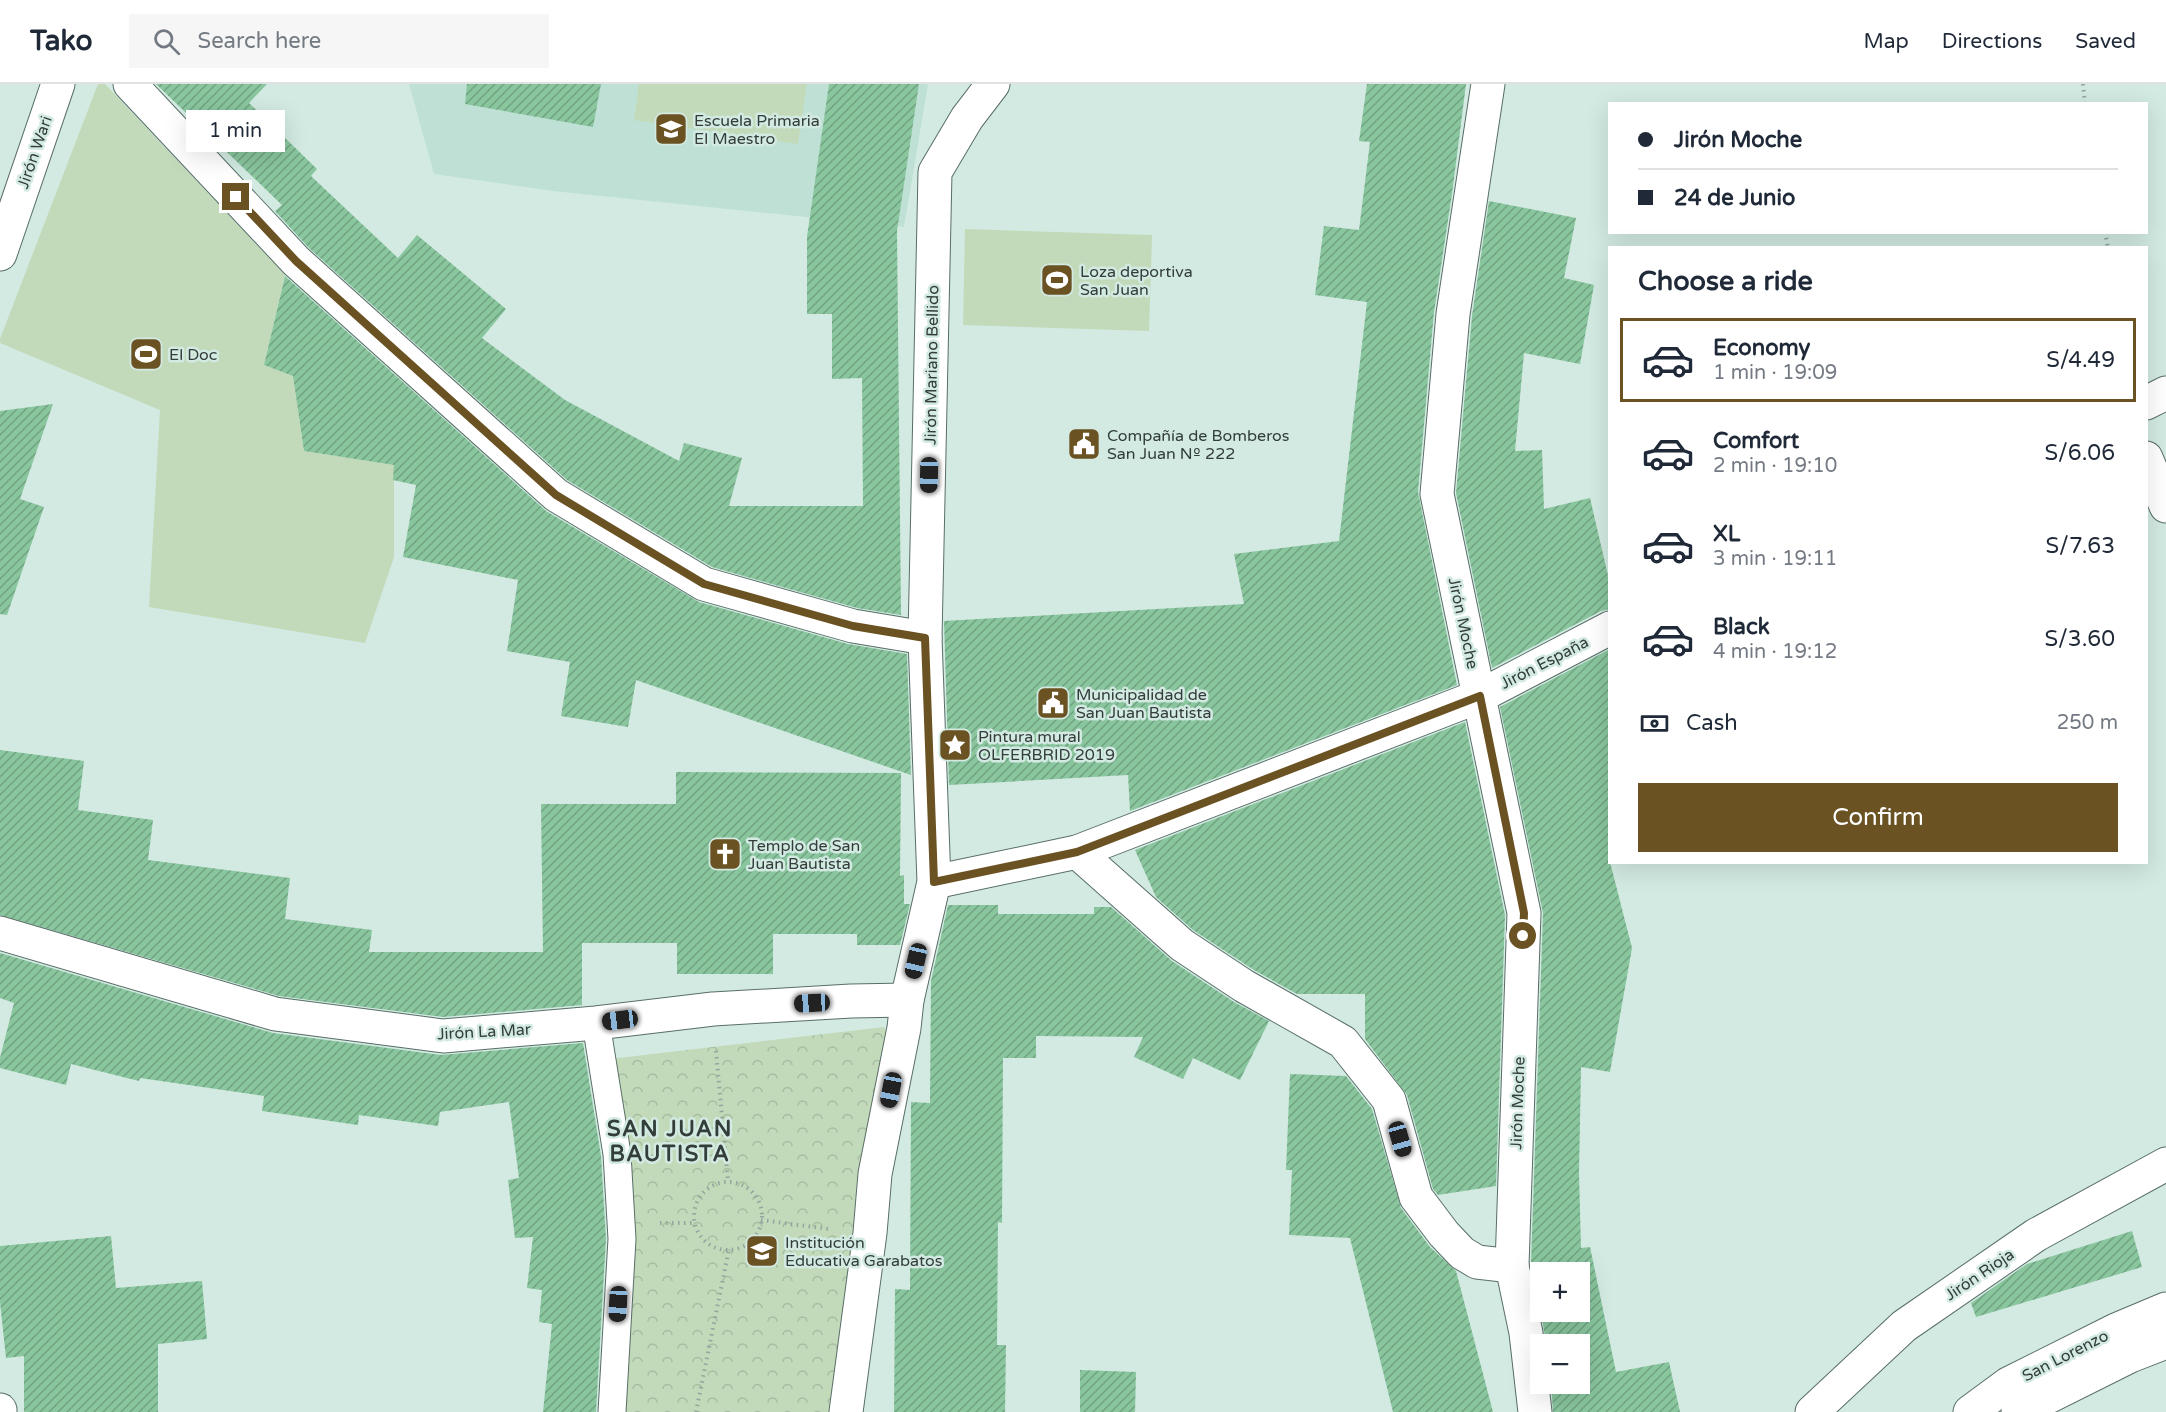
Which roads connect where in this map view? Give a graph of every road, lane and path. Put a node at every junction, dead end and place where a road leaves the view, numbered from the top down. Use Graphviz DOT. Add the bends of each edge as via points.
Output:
graph roads {
  1 [pos="58,84"];
  2 [pos="130,84"];
  3 [pos="993,84"];
  4 [pos="1488,84"];
  5 [pos="2083,84"];
  6 [pos="2085,102"];
  7 [pos="0,254"];
  8 [pos="2166,393"];
  9 [pos="2148,402"];
  10 [pos="2148,463"];
  11 [pos="2166,506"];
  12 [pos="1608,629"];
  13 [pos="925,638"];
  14 [pos="1480,696"];
  15 [pos="1077,852"];
  16 [pos="934,882"];
  17 [pos="0,933"];
  18 [pos="907,1000"];
  19 [pos="713,1009"];
  20 [pos="596,1023"];
  21 [pos="2166,1164"];
  22 [pos="728,1181"];
  23 [pos="761,1220"];
  24 [pos="870,1233"];
  25 [pos="729,1250"];
  26 [pos="1512,1266"];
  27 [pos="2166,1310"];
  28 [pos="2166,1342"];
  29 [pos="612,1412"];
  30 [pos="696,1412"];
  31 [pos="846,1412"];
  32 [pos="1535,1412"];
  33 [pos="1812,1412"];
  34 [pos="1970,1412"];
  35 [pos="2018,1412"];
  1 -- 7 [label="street, Jirón Wari"];
  2 -- 13 [label="street" via="296,261 556,495 704,584 853,626"];
  3 -- 13 [label="street, Jirón Mariano Bellido" via="935,172"];
  4 -- 14 [label="street, Jirón Moche" via="1453,314 1437,494"];
  5 -- 6 [label="path"];
  8 -- 9 [label="street"];
  10 -- 11 [label="street"];
  12 -- 14 [label="street, Jirón España"];
  13 -- 16 [label="street, Jirón Mariano Bellido"];
  14 -- 15 [label="street, Jirón España"];
  14 -- 26 [label="street, Jirón Moche" via="1524,913"];
  15 -- 16 [label="street, Jirón España"];
  15 -- 26 [label="street" via="1182,945 1244,986 1343,1042 1389,1100 1416,1197 1462,1253 1477,1262"];
  16 -- 18 [label="street, Jirón Mariano Bellido"];
  17 -- 20 [label="street, Jirón La Mar" via="275,1014 443,1036"];
  18 -- 19 [label="street, Jirón La Mar"];
  18 -- 24 [label="street, Jirón Mariano Bellido" via="875,1174"];
  19 -- 20 [label="street, Jirón La Mar"];
  19 -- 22 [label="path"];
  20 -- 29 [label="lane" via="617,1154 622,1239"];
  21 -- 33 [label="street, Jirón Rioja" via="2036,1235 1904,1326"];
  22 -- 23 [label="path" via="752,1191 759,1202"];
  22 -- 25 [label="path" via="703,1192 694,1216 704,1240"];
  23 -- 24 [label="path"];
  23 -- 25 [label="path" via="753,1239"];
  24 -- 31 [label="street, Jirón Mariano Bellido"];
  25 -- 30 [label="path"];
  26 -- 32 [label="street, Jirón Moche" via="1526,1333"];
  27 -- 34 [label="street, San Lorenzo" via="2116,1330 2008,1384"];
  28 -- 35 [label="street, San Lorenzo" via="2133,1364"];
}
